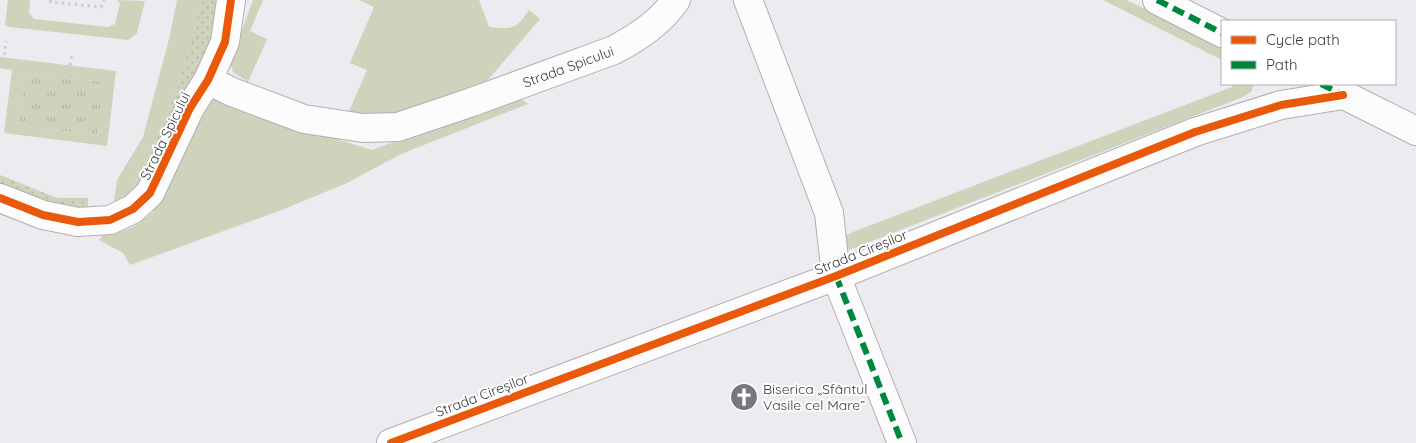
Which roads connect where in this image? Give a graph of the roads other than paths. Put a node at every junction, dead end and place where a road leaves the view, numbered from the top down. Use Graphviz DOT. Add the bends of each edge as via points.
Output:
graph roads {
  1 [pos="231,0"];
  2 [pos="676,0"];
  3 [pos="748,0"];
  4 [pos="1157,0"];
  5 [pos="1221,32"];
  6 [pos="208,80"];
  7 [pos="1332,89"];
  8 [pos="1416,131"];
  9 [pos="0,198"];
  10 [pos="836,276"];
  11 [pos="391,443"];
  12 [pos="902,443"];
  1 -- 6 [label="street" via="225,42"];
  2 -- 6 [label="street, Strada Spicului" via="652,26 614,50 398,127 363,128 304,118"];
  3 -- 10 [label="street" via="829,213"];
  4 -- 5 [label="street"];
  6 -- 9 [label="street, Strada Spicului" via="190,108 150,193 133,209 110,220 78,222 43,215"];
  7 -- 8 [label="street"];
  7 -- 10 [label="street, Strada Cireșilor" via="1195,132"];
  10 -- 11 [label="street, Strada Cireșilor"];
  10 -- 12 [label="street"];
}
